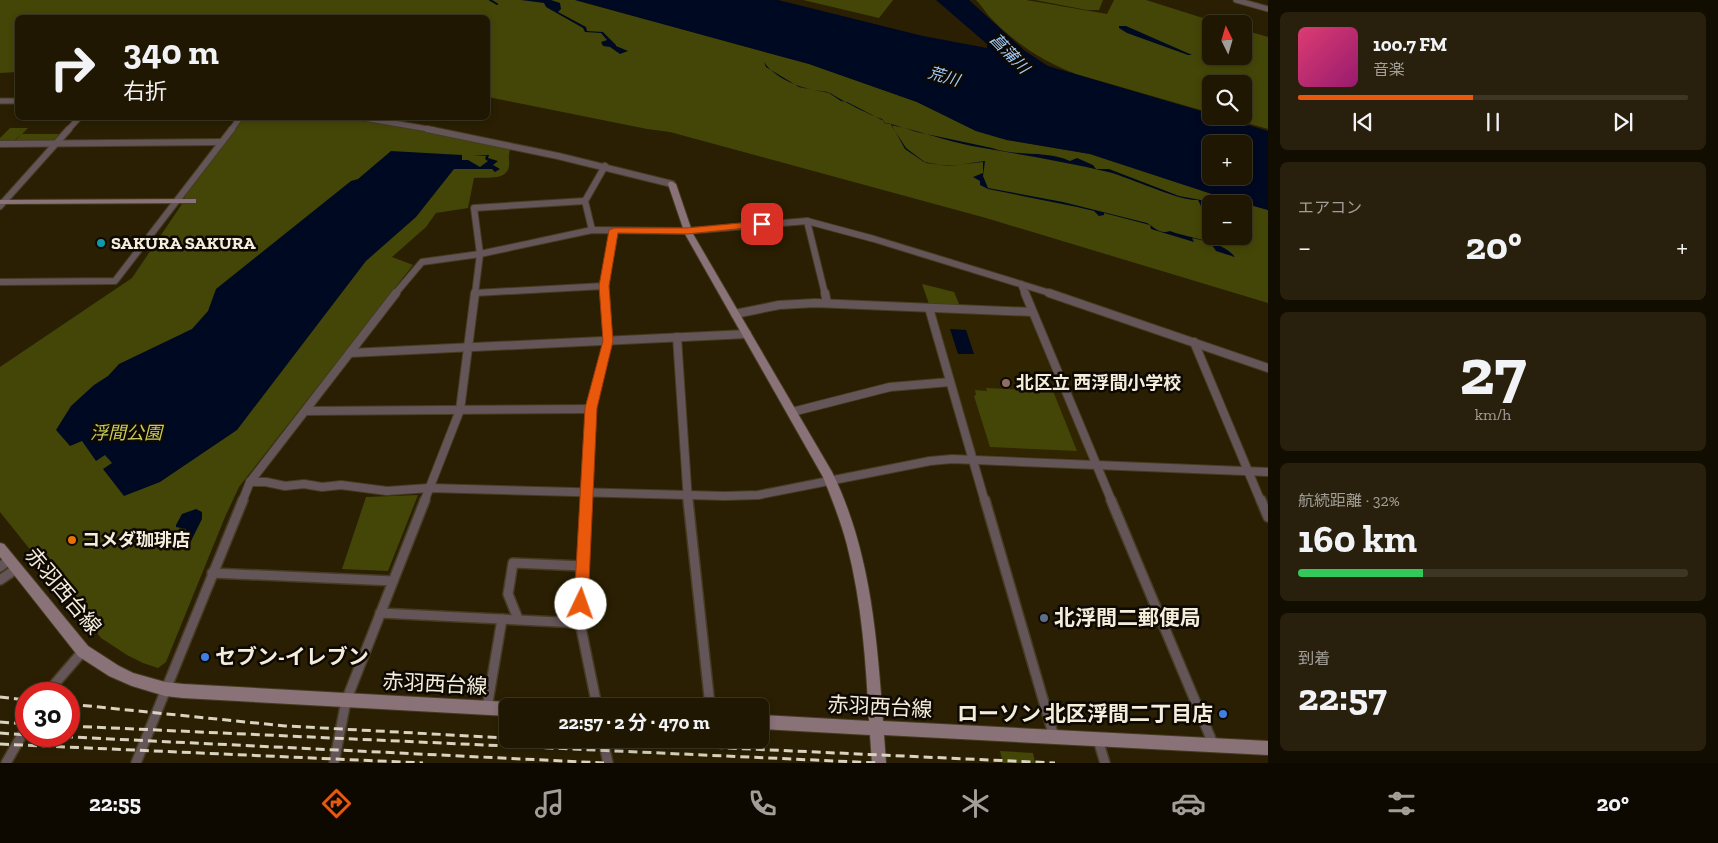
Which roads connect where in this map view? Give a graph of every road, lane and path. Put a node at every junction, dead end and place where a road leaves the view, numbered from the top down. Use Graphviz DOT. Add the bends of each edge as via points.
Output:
graph roads {
  1 [pos="1236,0"];
  2 [pos="1268,9"];
  3 [pos="0,101"];
  4 [pos="15,101"];
  5 [pos="77,120"];
  6 [pos="238,120"];
  7 [pos="376,120"];
  8 [pos="221,142"];
  9 [pos="56,143"];
  10 [pos="0,144"];
  11 [pos="605,166"];
  12 [pos="672,184"];
  13 [pos="585,201"];
  14 [pos="177,202"];
  15 [pos="193,202"];
  16 [pos="1,203"];
  17 [pos="807,221"];
  18 [pos="592,230"];
  19 [pos="614,230"];
  20 [pos="687,231"];
  21 [pos="480,254"];
  22 [pos="0,282"];
  23 [pos="1021,284"];
  24 [pos="604,286"];
  25 [pos="475,293"];
  26 [pos="827,303"];
  27 [pos="929,308"];
  28 [pos="1032,312"];
  29 [pos="735,314"];
  30 [pos="747,334"];
  31 [pos="677,337"];
  32 [pos="608,341"];
  33 [pos="1194,342"];
  34 [pos="468,348"];
  35 [pos="350,353"];
  36 [pos="1268,368"];
  37 [pos="950,382"];
  38 [pos="591,408"];
  39 [pos="460,410"];
  40 [pos="306,411"];
  41 [pos="792,412"];
  42 [pos="973,460"];
  43 [pos="1097,465"];
  44 [pos="1249,471"];
  45 [pos="1268,472"];
  46 [pos="831,481"];
  47 [pos="250,482"];
  48 [pos="429,488"];
  49 [pos="587,492"];
  50 [pos="687,495"];
  51 [pos="1268,516"];
  52 [pos="0,548"];
  53 [pos="8,566"];
  54 [pos="583,566"];
  55 [pos="212,573"];
  56 [pos="0,580"];
  57 [pos="393,581"];
  58 [pos="380,613"];
  59 [pos="502,619"];
  60 [pos="518,619"];
  61 [pos="580,622"];
  62 [pos="83,651"];
  63 [pos="56,682"];
  64 [pos="165,689"];
  65 [pos="595,698"];
  66 [pos="709,698"];
  67 [pos="346,700"];
  68 [pos="487,708"];
  69 [pos="499,709"];
  70 [pos="769,723"];
  71 [pos="877,729"];
  72 [pos="1054,737"];
  73 [pos="1098,740"];
  74 [pos="1214,746"];
  75 [pos="15,747"];
  76 [pos="605,748"];
  77 [pos="1268,748"];
  78 [pos="6,763"];
  79 [pos="136,763"];
  80 [pos="334,763"];
  81 [pos="608,763"];
  82 [pos="879,763"];
  83 [pos="1105,763"];
  1 -- 2 [label="street"];
  3 -- 4 [label="street"];
  5 -- 9 [label="street"];
  6 -- 8 [label="street"];
  7 -- 11 [label="street" via="468,135"];
  8 -- 9 [label="street"];
  8 -- 14 [label="street"];
  9 -- 10 [label="street"];
  9 -- 16 [label="street"];
  11 -- 12 [label="street"];
  11 -- 13 [label="street"];
  12 -- 20 [label="street"];
  13 -- 18 [label="street"];
  13 -- 21 [label="street" via="474,208"];
  14 -- 15 [label="street"];
  14 -- 16 [label="street"];
  14 -- 22 [label="street" via="115,281"];
  17 -- 20 [label="street"];
  17 -- 23 [label="street"];
  17 -- 26 [label="street"];
  18 -- 19 [label="street"];
  18 -- 21 [label="street"];
  19 -- 20 [label="street"];
  19 -- 24 [label="street"];
  20 -- 29 [label="street"];
  21 -- 25 [label="street"];
  21 -- 35 [label="street" via="422,262"];
  23 -- 28 [label="street"];
  23 -- 33 [label="street"];
  24 -- 25 [label="street"];
  24 -- 32 [label="street"];
  25 -- 34 [label="street"];
  26 -- 27 [label="street"];
  26 -- 29 [label="street" via="791,304"];
  27 -- 28 [label="street"];
  27 -- 37 [label="street"];
  28 -- 43 [label="street"];
  29 -- 30 [label="street"];
  30 -- 31 [label="street"];
  30 -- 41 [label="street"];
  31 -- 32 [label="street"];
  31 -- 50 [label="street"];
  32 -- 34 [label="street"];
  32 -- 38 [label="street"];
  33 -- 36 [label="street"];
  33 -- 44 [label="street"];
  34 -- 35 [label="street"];
  34 -- 39 [label="street"];
  35 -- 40 [label="street"];
  37 -- 41 [label="street" via="884,386"];
  37 -- 42 [label="street"];
  38 -- 39 [label="street"];
  38 -- 49 [label="street"];
  39 -- 40 [label="street"];
  39 -- 48 [label="street"];
  40 -- 47 [label="street"];
  41 -- 46 [label="street"];
  42 -- 43 [label="street"];
  42 -- 46 [label="street" via="930,461"];
  42 -- 72 [label="street"];
  43 -- 44 [label="street"];
  43 -- 74 [label="street"];
  44 -- 45 [label="street"];
  44 -- 51 [label="street"];
  46 -- 50 [label="street" via="758,495"];
  46 -- 71 [label="street" via="850,532 864,587"];
  47 -- 48 [label="street" via="322,487 341,484 386,491"];
  47 -- 55 [label="street"];
  48 -- 49 [label="street"];
  48 -- 57 [label="street"];
  49 -- 50 [label="street"];
  49 -- 54 [label="street"];
  50 -- 66 [label="street"];
  52 -- 53 [label="street, 赤羽西台線"];
  53 -- 56 [label="street"];
  53 -- 62 [label="street, 赤羽西台線"];
  54 -- 60 [label="street" via="512,563 508,594"];
  54 -- 61 [label="street"];
  55 -- 57 [label="street"];
  55 -- 64 [label="street"];
  57 -- 58 [label="street"];
  58 -- 59 [label="street"];
  58 -- 67 [label="street"];
  59 -- 60 [label="street"];
  59 -- 68 [label="street"];
  60 -- 61 [label="street"];
  61 -- 65 [label="street"];
  62 -- 63 [label="street"];
  62 -- 64 [label="street, 赤羽西台線" via="114,671"];
  64 -- 67 [label="street, 赤羽西台線"];
  64 -- 79 [label="street"];
  67 -- 68 [label="street, 赤羽西台線"];
  67 -- 80 [label="street"];
  68 -- 69 [label="street, 赤羽西台線"];
  70 -- 71 [label="street, 赤羽西台線"];
  71 -- 72 [label="street, 赤羽西台線"];
  71 -- 82 [label="street"];
  72 -- 73 [label="street, 赤羽西台線"];
  73 -- 74 [label="street, 赤羽西台線"];
  73 -- 83 [label="street"];
  74 -- 77 [label="street, 赤羽西台線"];
  75 -- 78 [label="street"];
  76 -- 81 [label="street"];
}
